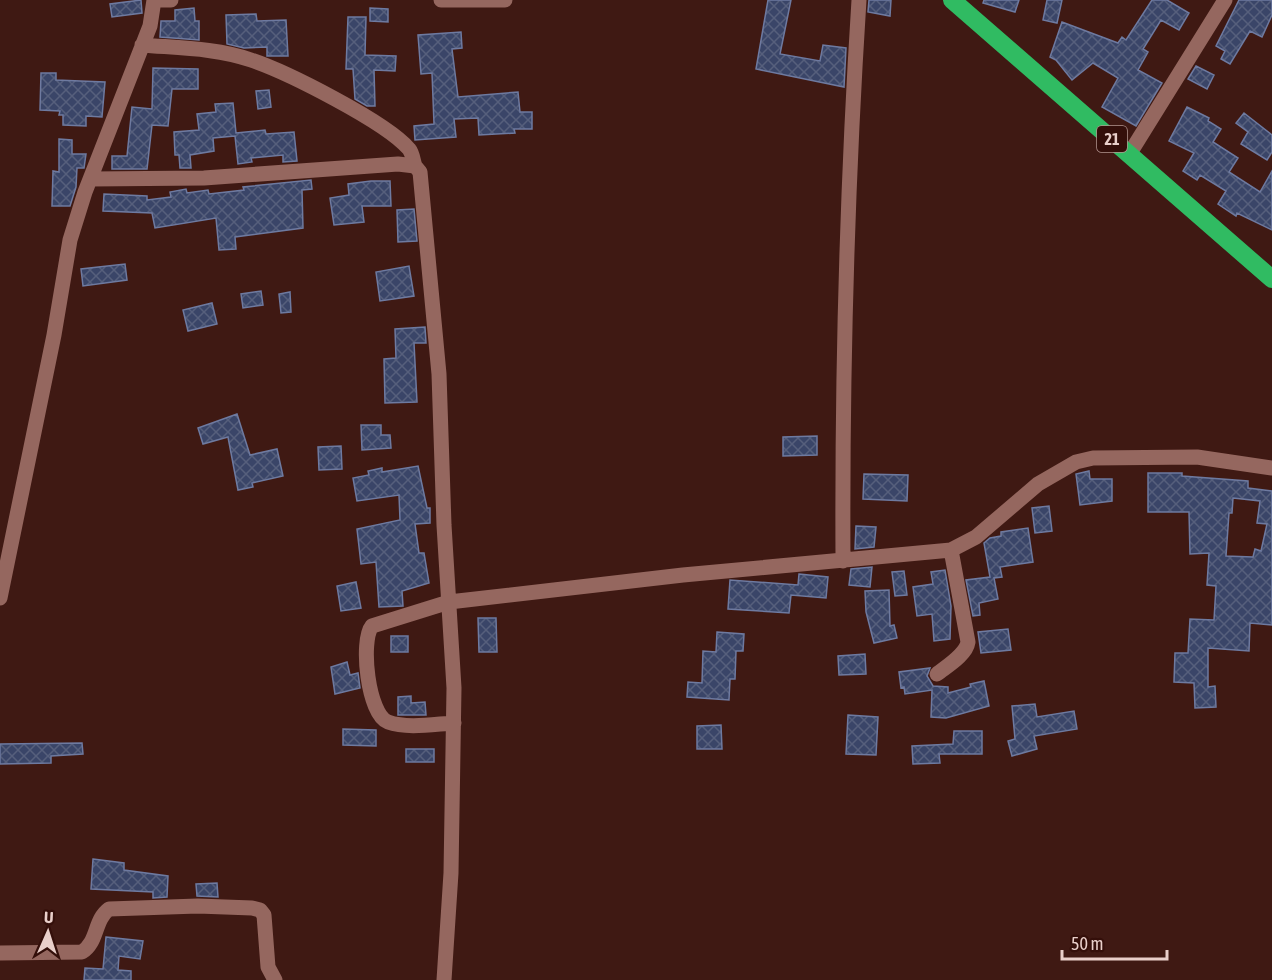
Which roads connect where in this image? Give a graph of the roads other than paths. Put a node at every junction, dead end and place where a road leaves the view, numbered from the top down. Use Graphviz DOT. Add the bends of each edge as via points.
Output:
graph roads {
  1 [pos="154,0"];
  2 [pos="171,0"];
  3 [pos="441,0"];
  4 [pos="506,0"];
  5 [pos="859,0"];
  6 [pos="952,0"];
  7 [pos="1225,0"];
  8 [pos="142,45"];
  9 [pos="1130,153"];
  10 [pos="415,166"];
  11 [pos="91,179"];
  12 [pos="1272,279"];
  13 [pos="1272,468"];
  14 [pos="951,550"];
  15 [pos="843,561"];
  16 [pos="0,598"];
  17 [pos="449,602"];
  18 [pos="936,674"];
  19 [pos="454,723"];
  20 [pos="0,953"];
  21 [pos="275,980"];
  22 [pos="444,980"];
  1 -- 2 [label="street"];
  1 -- 8 [label="street"];
  3 -- 4 [label="street"];
  5 -- 15 [label="street" via="846,282"];
  6 -- 9 [label="highway, 21"];
  7 -- 9 [label="street"];
  8 -- 10 [label="street" via="222,52 251,59 370,120 411,151"];
  8 -- 11 [label="street"];
  9 -- 12 [label="highway, 21"];
  10 -- 11 [label="street" via="390,164 204,178"];
  10 -- 17 [label="street" via="422,177 439,374"];
  11 -- 16 [label="street" via="70,240"];
  13 -- 14 [label="street" via="1197,457 1093,458 1076,462 1038,484 976,537"];
  14 -- 15 [label="street"];
  14 -- 18 [label="street" via="968,642"];
  15 -- 17 [label="street"];
  17 -- 19 [label="street"];
  17 -- 19 [label="street" via="372,626 367,645 369,685 381,718 389,723"];
  19 -- 22 [label="street"];
  20 -- 21 [label="street" via="82,952 90,946 100,918 109,909 252,908 264,915 268,967"];
}
